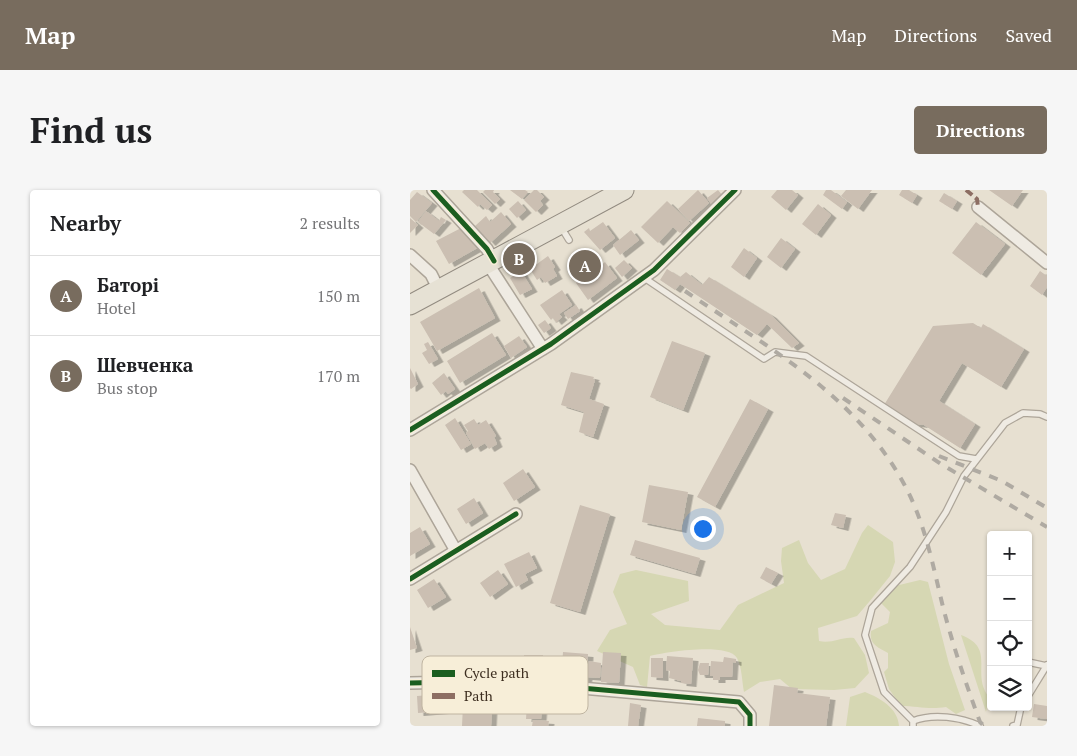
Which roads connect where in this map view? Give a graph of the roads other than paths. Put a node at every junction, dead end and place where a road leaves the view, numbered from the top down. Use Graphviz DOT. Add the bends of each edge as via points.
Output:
graph roads {
  1 [pos="433,190"];
  2 [pos="624,190"];
  3 [pos="735,190"];
  4 [pos="978,207"];
  5 [pos="410,255"];
  6 [pos="491,262"];
  7 [pos="1047,262"];
  8 [pos="644,276"];
  9 [pos="439,290"];
  10 [pos="410,305"];
  11 [pos="543,349"];
  12 [pos="1047,418"];
  13 [pos="410,430"];
  14 [pos="976,459"];
  15 [pos="410,470"];
  16 [pos="516,514"];
  17 [pos="456,551"];
  18 [pos="410,579"];
  19 [pos="1032,663"];
  20 [pos="1047,666"];
  21 [pos="588,689"];
  22 [pos="1032,690"];
  23 [pos="1020,711"];
  24 [pos="913,723"];
  25 [pos="973,724"];
  26 [pos="750,726"];
  27 [pos="980,726"];
  28 [pos="1016,726"];
  1 -- 6 [label="street" via="487,249"];
  2 -- 6 [label="main road" via="564,233"];
  3 -- 8 [label="street" via="654,270"];
  4 -- 7 [label="street"];
  5 -- 9 [label="street" via="431,274"];
  6 -- 9 [label="main road"];
  6 -- 11 [label="street"];
  8 -- 11 [label="street"];
  8 -- 14 [label="lane" via="764,359 776,352 806,356 959,456"];
  9 -- 10 [label="main road"];
  11 -- 13 [label="street"];
  12 -- 14 [label="lane" via="1023,413 1005,423"];
  14 -- 24 [label="lane" via="910,567 872,608 865,635 884,692"];
  15 -- 17 [label="street"];
  16 -- 17 [label="street"];
  17 -- 18 [label="street"];
  19 -- 20 [label="lane"];
  20 -- 22 [label="lane"];
  21 -- 26 [label="street" via="740,702 750,716"];
  23 -- 28 [label="lane"];
  24 -- 25 [label="lane" via="926,716 934,716"];
  25 -- 27 [label="lane"];
}
